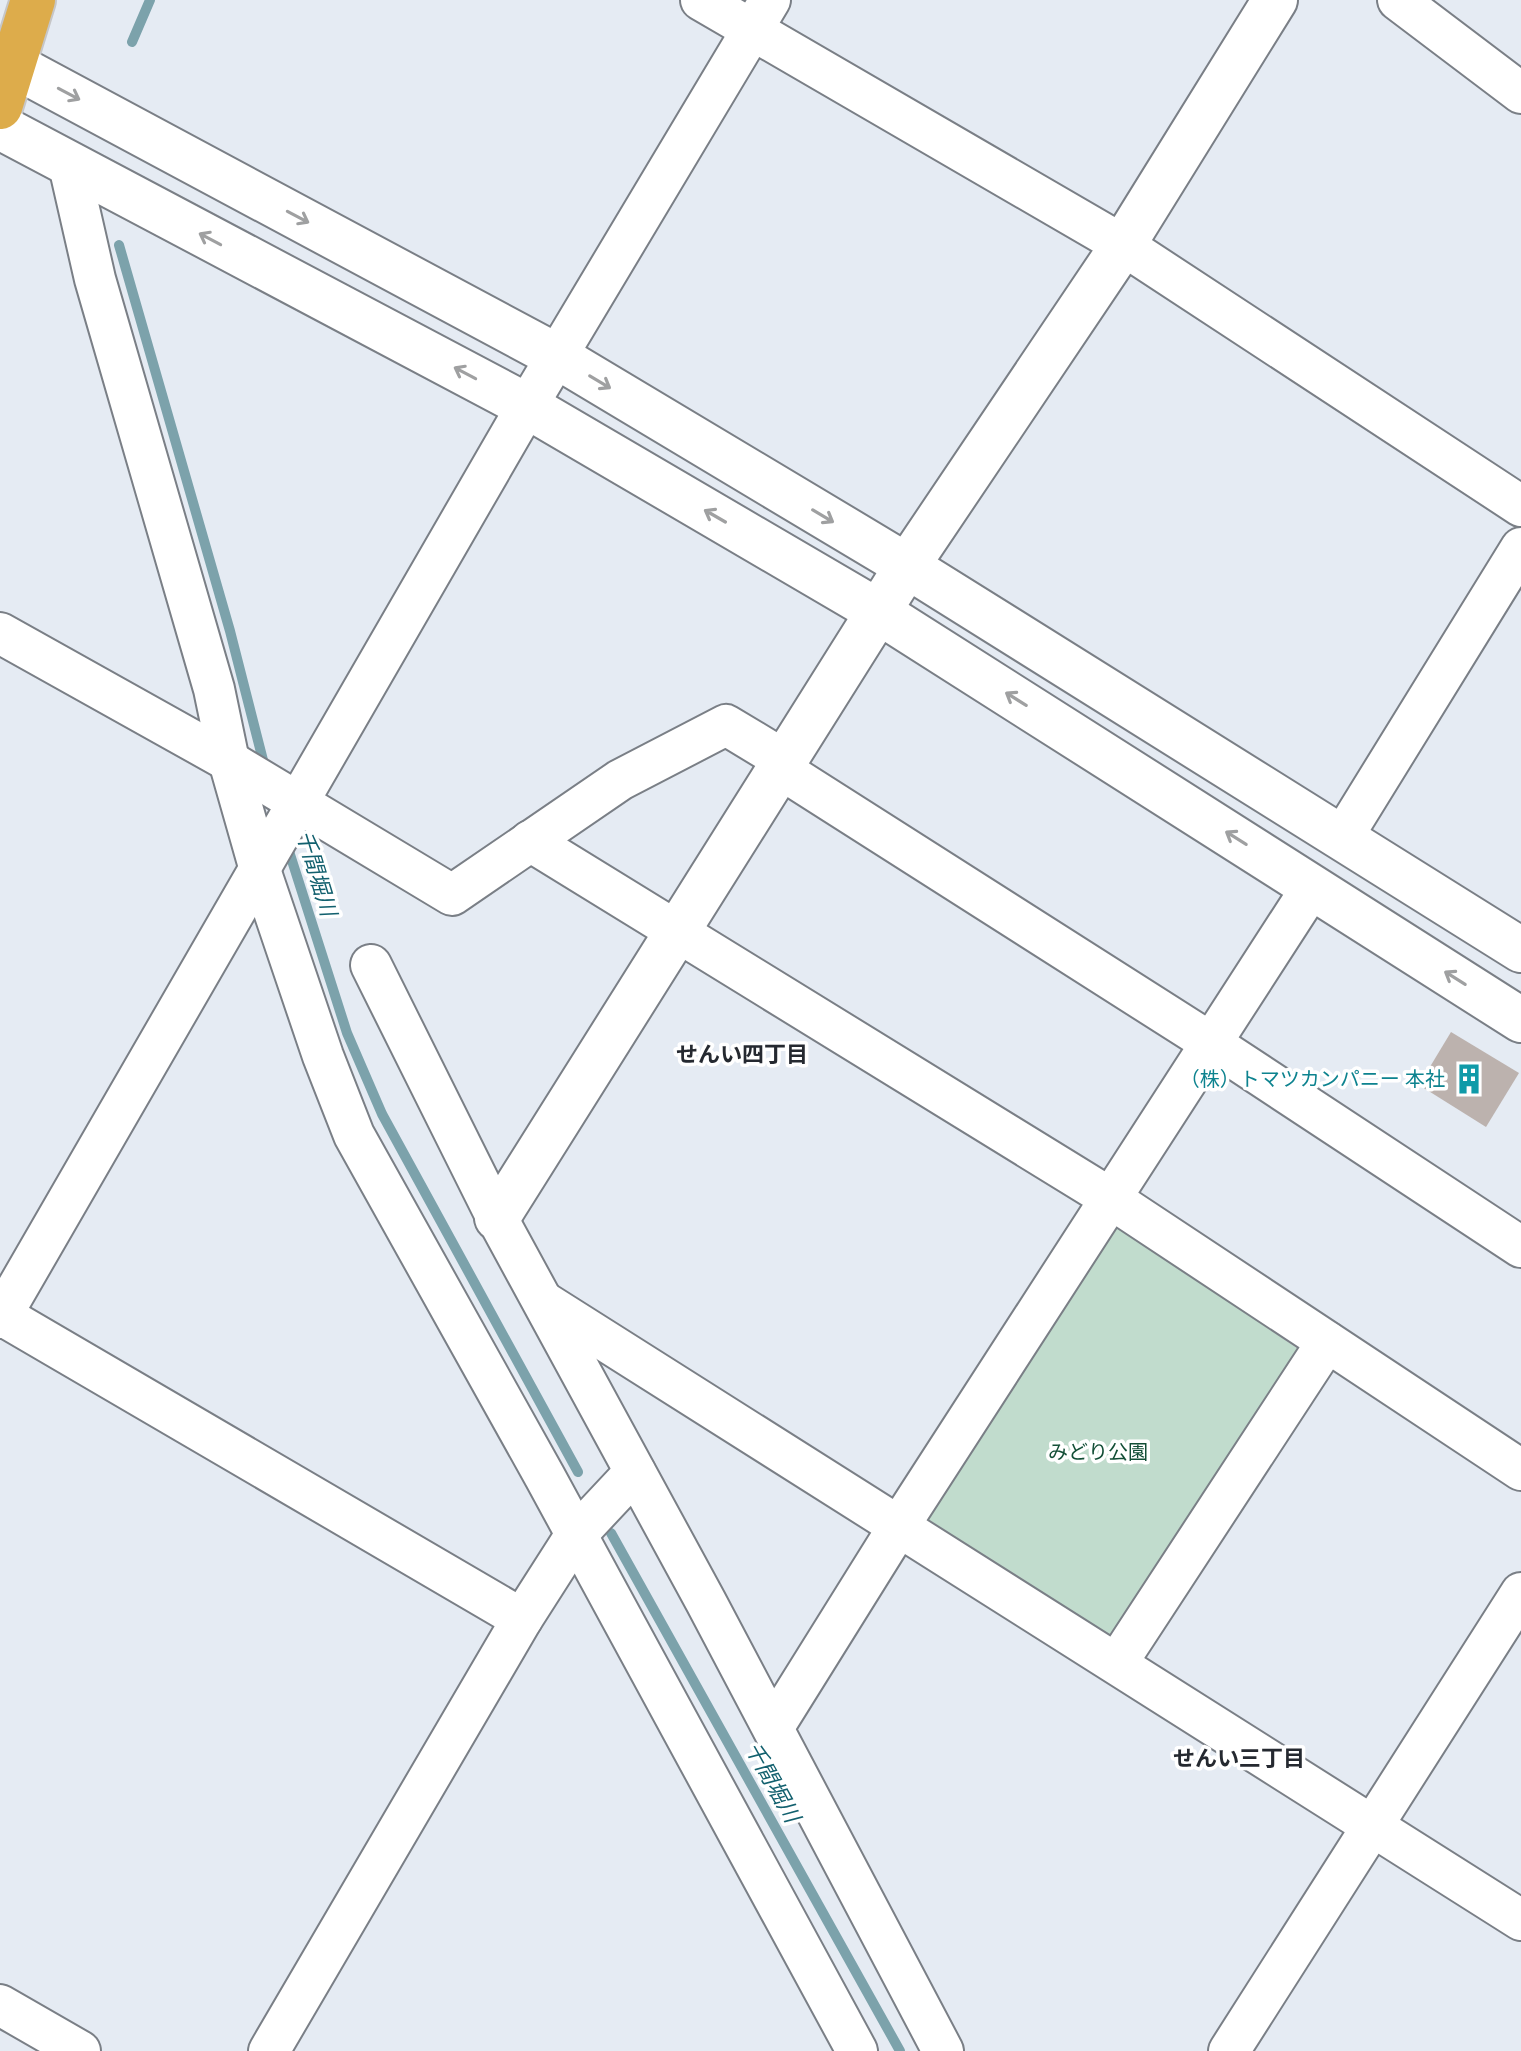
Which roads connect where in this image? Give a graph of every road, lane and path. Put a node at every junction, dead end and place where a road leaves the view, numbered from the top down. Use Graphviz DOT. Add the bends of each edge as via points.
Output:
graph roads {
  1 [pos="33,0"];
  2 [pos="701,0"];
  3 [pos="1275,0"];
  4 [pos="1398,0"];
  5 [pos="761,14"];
  6 [pos="7,61"];
  7 [pos="1521,93"];
  8 [pos="0,107"];
  9 [pos="0,127"];
  10 [pos="69,165"];
  11 [pos="1123,245"];
  12 [pos="558,357"];
  13 [pos="527,406"];
  14 [pos="1521,506"];
  15 [pos="1521,548"];
  16 [pos="907,566"];
  17 [pos="879,612"];
  18 [pos="0,633"];
  19 [pos="782,764"];
  20 [pos="237,766"];
  21 [pos="295,805"];
  22 [pos="1342,838"];
  23 [pos="530,841"];
  24 [pos="265,860"];
  25 [pos="1312,887"];
  26 [pos="675,931"];
  27 [pos="1521,950"];
  28 [pos="371,965"];
  29 [pos="1521,1020"];
  30 [pos="1211,1043"];
  31 [pos="1110,1198"];
  32 [pos="497,1218"];
  33 [pos="1521,1247"];
  34 [pos="542,1300"];
  35 [pos="1,1316"];
  36 [pos="1327,1342"];
  37 [pos="1521,1470"];
  38 [pos="635,1472"];
  39 [pos="899,1526"];
  40 [pos="575,1536"];
  41 [pos="1521,1593"];
  42 [pos="522,1619"];
  43 [pos="1117,1663"];
  44 [pos="773,1728"];
  45 [pos="1373,1825"];
  46 [pos="1521,1920"];
  47 [pos="0,2005"];
  48 [pos="80,2051"];
  49 [pos="269,2051"];
  50 [pos="857,2051"];
  51 [pos="943,2051"];
  52 [pos="1229,2051"];
  1 -- 6 [label="highway"];
  2 -- 5 [label="street"];
  3 -- 11 [label="street"];
  4 -- 7 [label="street"];
  5 -- 11 [label="street"];
  5 -- 12 [label="street"];
  6 -- 8 [label="highway"];
  6 -- 12 [label="street, one-way"];
  9 -- 10 [label="street"];
  13 -- 10 [label="street, one-way"];
  10 -- 20 [label="street" via="95,279"];
  11 -- 14 [label="street"];
  11 -- 16 [label="street"];
  12 -- 13 [label="street"];
  12 -- 16 [label="street, one-way"];
  17 -- 13 [label="street, one-way"];
  13 -- 21 [label="street"];
  15 -- 22 [label="street"];
  16 -- 17 [label="street"];
  16 -- 22 [label="street"];
  17 -- 19 [label="street"];
  25 -- 17 [label="street, one-way"];
  18 -- 20 [label="street"];
  19 -- 23 [label="street" via="726,725 620,780"];
  19 -- 26 [label="street"];
  19 -- 30 [label="street"];
  20 -- 21 [label="street"];
  20 -- 24 [label="street"];
  21 -- 23 [label="street" via="452,895"];
  21 -- 24 [label="street"];
  22 -- 27 [label="street"];
  23 -- 26 [label="street"];
  24 -- 35 [label="street"];
  24 -- 40 [label="street" via="323,1056 354,1135"];
  29 -- 25 [label="street, one-way"];
  25 -- 30 [label="street"];
  26 -- 31 [label="street"];
  26 -- 32 [label="street"];
  28 -- 32 [label="street"];
  30 -- 31 [label="street"];
  30 -- 33 [label="street"];
  31 -- 36 [label="street"];
  31 -- 39 [label="street"];
  32 -- 34 [label="street"];
  34 -- 38 [label="street"];
  34 -- 39 [label="street"];
  35 -- 42 [label="street"];
  36 -- 37 [label="street"];
  36 -- 43 [label="street"];
  38 -- 40 [label="street"];
  38 -- 44 [label="street"];
  39 -- 43 [label="street"];
  39 -- 44 [label="street"];
  40 -- 42 [label="street"];
  40 -- 50 [label="street"];
  41 -- 45 [label="street"];
  42 -- 49 [label="street"];
  43 -- 45 [label="street"];
  44 -- 51 [label="street"];
  45 -- 46 [label="street"];
  45 -- 52 [label="street"];
  47 -- 48 [label="street"];
}
